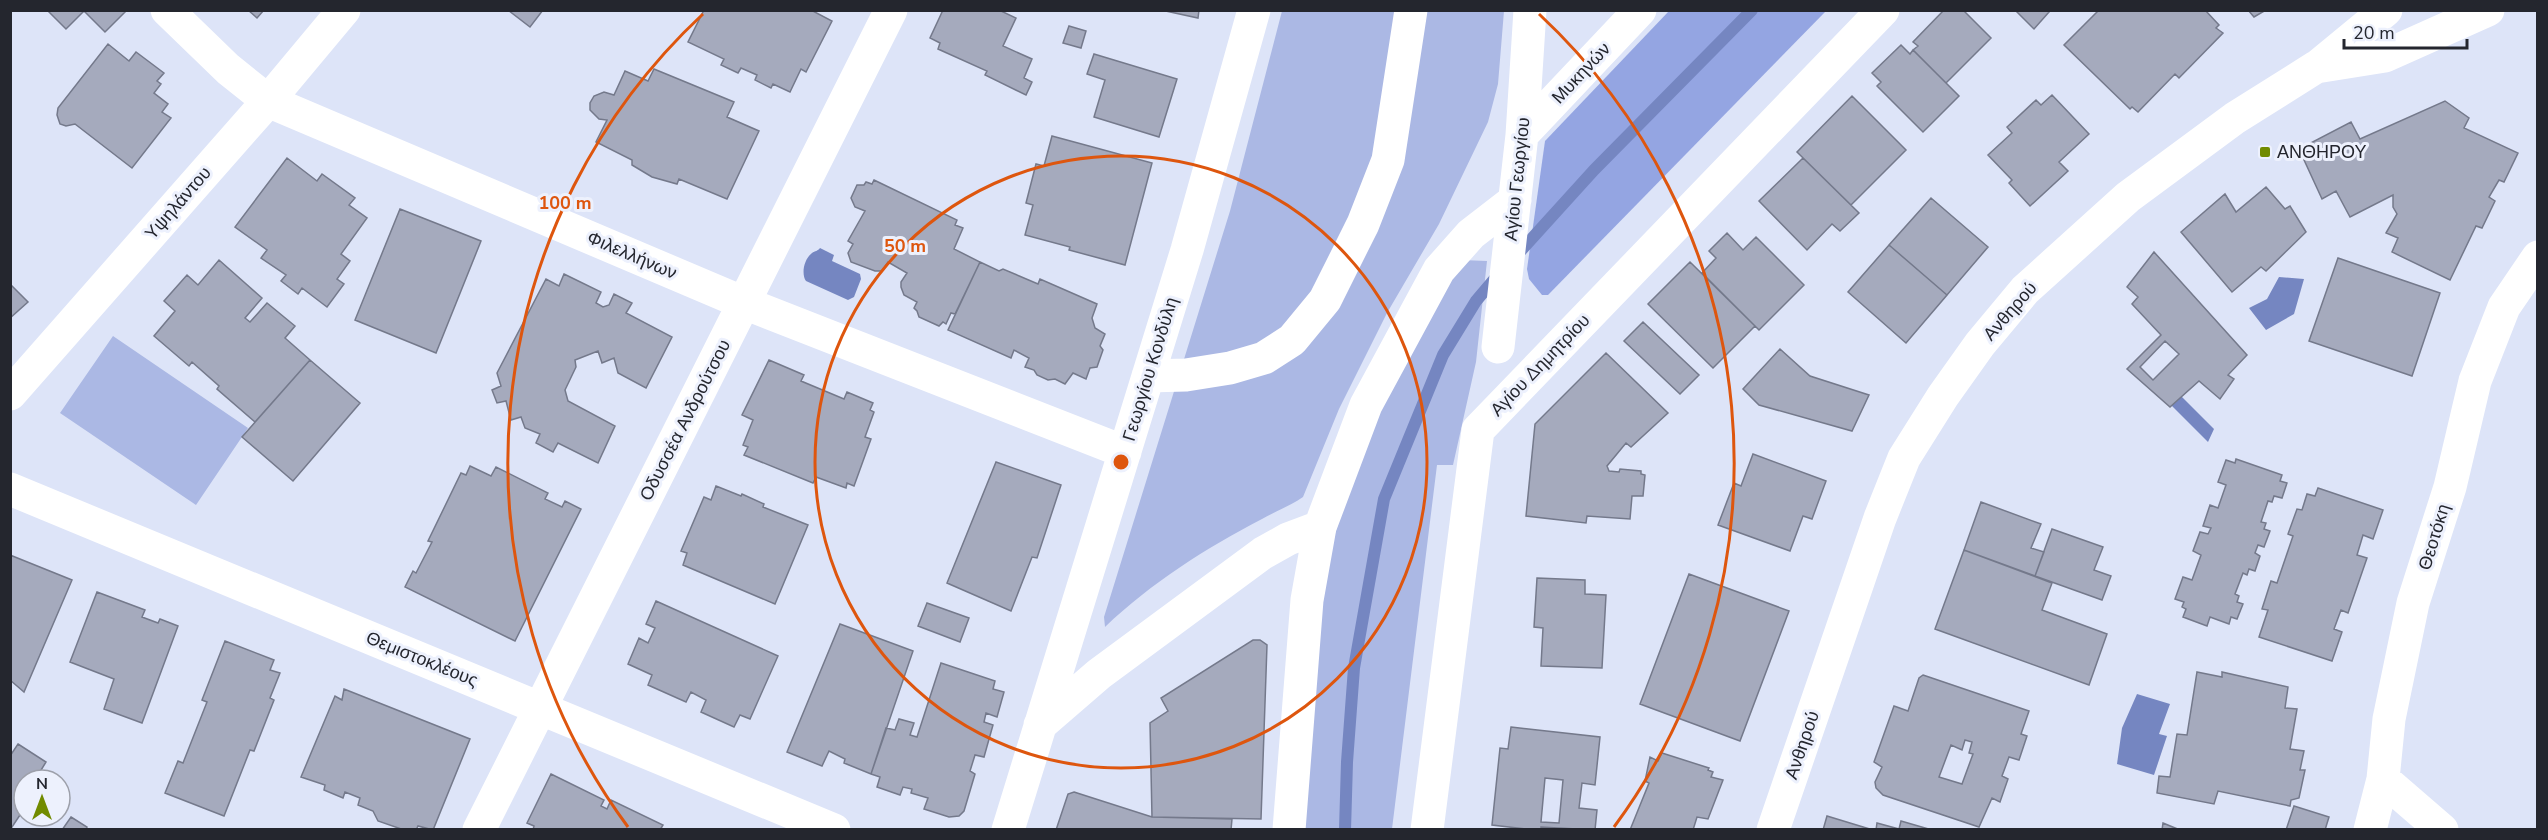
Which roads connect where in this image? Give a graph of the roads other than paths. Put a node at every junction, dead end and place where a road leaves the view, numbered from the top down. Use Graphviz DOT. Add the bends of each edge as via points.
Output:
graph roads {
  1 [pos="167,10"];
  2 [pos="344,10"];
  3 [pos="891,10"];
  4 [pos="1254,10"];
  5 [pos="1411,10"];
  6 [pos="1530,10"];
  7 [pos="1640,10"];
  8 [pos="1883,10"];
  9 [pos="2386,10"];
  10 [pos="2488,10"];
  11 [pos="2316,67"];
  12 [pos="268,101"];
  13 [pos="1522,135"];
  14 [pos="1513,215"];
  15 [pos="2538,256"];
  16 [pos="744,303"];
  17 [pos="1500,336"];
  18 [pos="1148,376"];
  19 [pos="10,394"];
  20 [pos="1125,452"];
  21 [pos="10,489"];
  22 [pos="1320,527"];
  23 [pos="541,707"];
  24 [pos="1040,725"];
  25 [pos="2383,779"];
  26 [pos="479,830"];
  27 [pos="834,830"];
  28 [pos="1008,830"];
  29 [pos="1289,830"];
  30 [pos="1427,830"];
  31 [pos="1773,830"];
  32 [pos="2370,830"];
  33 [pos="2442,830"];
  1 -- 12 [label="street, Φιλελλήνων" via="228,69"];
  2 -- 12 [label="street, Υψηλάντου"];
  3 -- 16 [label="street, Οδυσσέα Ανδρούτσου"];
  4 -- 18 [label="street, Γεωργίου Κονδύλη"];
  5 -- 18 [label="street" via="1388,160 1364,224 1325,300 1292,340 1264,358 1186,375"];
  6 -- 13 [label="street, Αγίου Γεωργίου"];
  7 -- 13 [label="street, Μυκηνών"];
  8 -- 30 [label="street, Αγίου Δημητρίου" via="1478,430"];
  9 -- 11 [label="street"];
  10 -- 11 [label="street, Ανθηρού" via="2385,56"];
  11 -- 31 [label="street, Ανθηρού" via="2235,118 2128,196 2025,290 1955,379 1904,458"];
  12 -- 16 [label="street, Φιλελλήνων"];
  12 -- 19 [label="street, Υψηλάντου"];
  13 -- 14 [label="street, Αγίου Γεωργίου"];
  14 -- 17 [label="street, Αγίου Γεωργίου"];
  14 -- 22 [label="street" via="1471,234 1439,270 1366,405"];
  15 -- 25 [label="street, Θεοτόκη" via="2504,307 2475,381 2450,487 2413,603 2389,719"];
  16 -- 20 [label="street, Φιλελλήνων"];
  16 -- 23 [label="street, Οδυσσέα Ανδρούτσου"];
  18 -- 20 [label="street, Γεωργίου Κονδύλη"];
  20 -- 24 [label="street, Γεωργίου Κονδύλη"];
  21 -- 23 [label="street, Θεμιστοκλέους"];
  22 -- 24 [label="street" via="1288,539 1237,572 1099,674"];
  22 -- 29 [label="street" via="1307,600"];
  23 -- 26 [label="street, Οδυσσέα Ανδρούτσου"];
  23 -- 27 [label="street, Θεμιστοκλέους"];
  24 -- 28 [label="street, Γεωργίου Κονδύλη"];
  25 -- 32 [label="street, Θεοτόκη"];
  25 -- 33 [label="street"];
}
